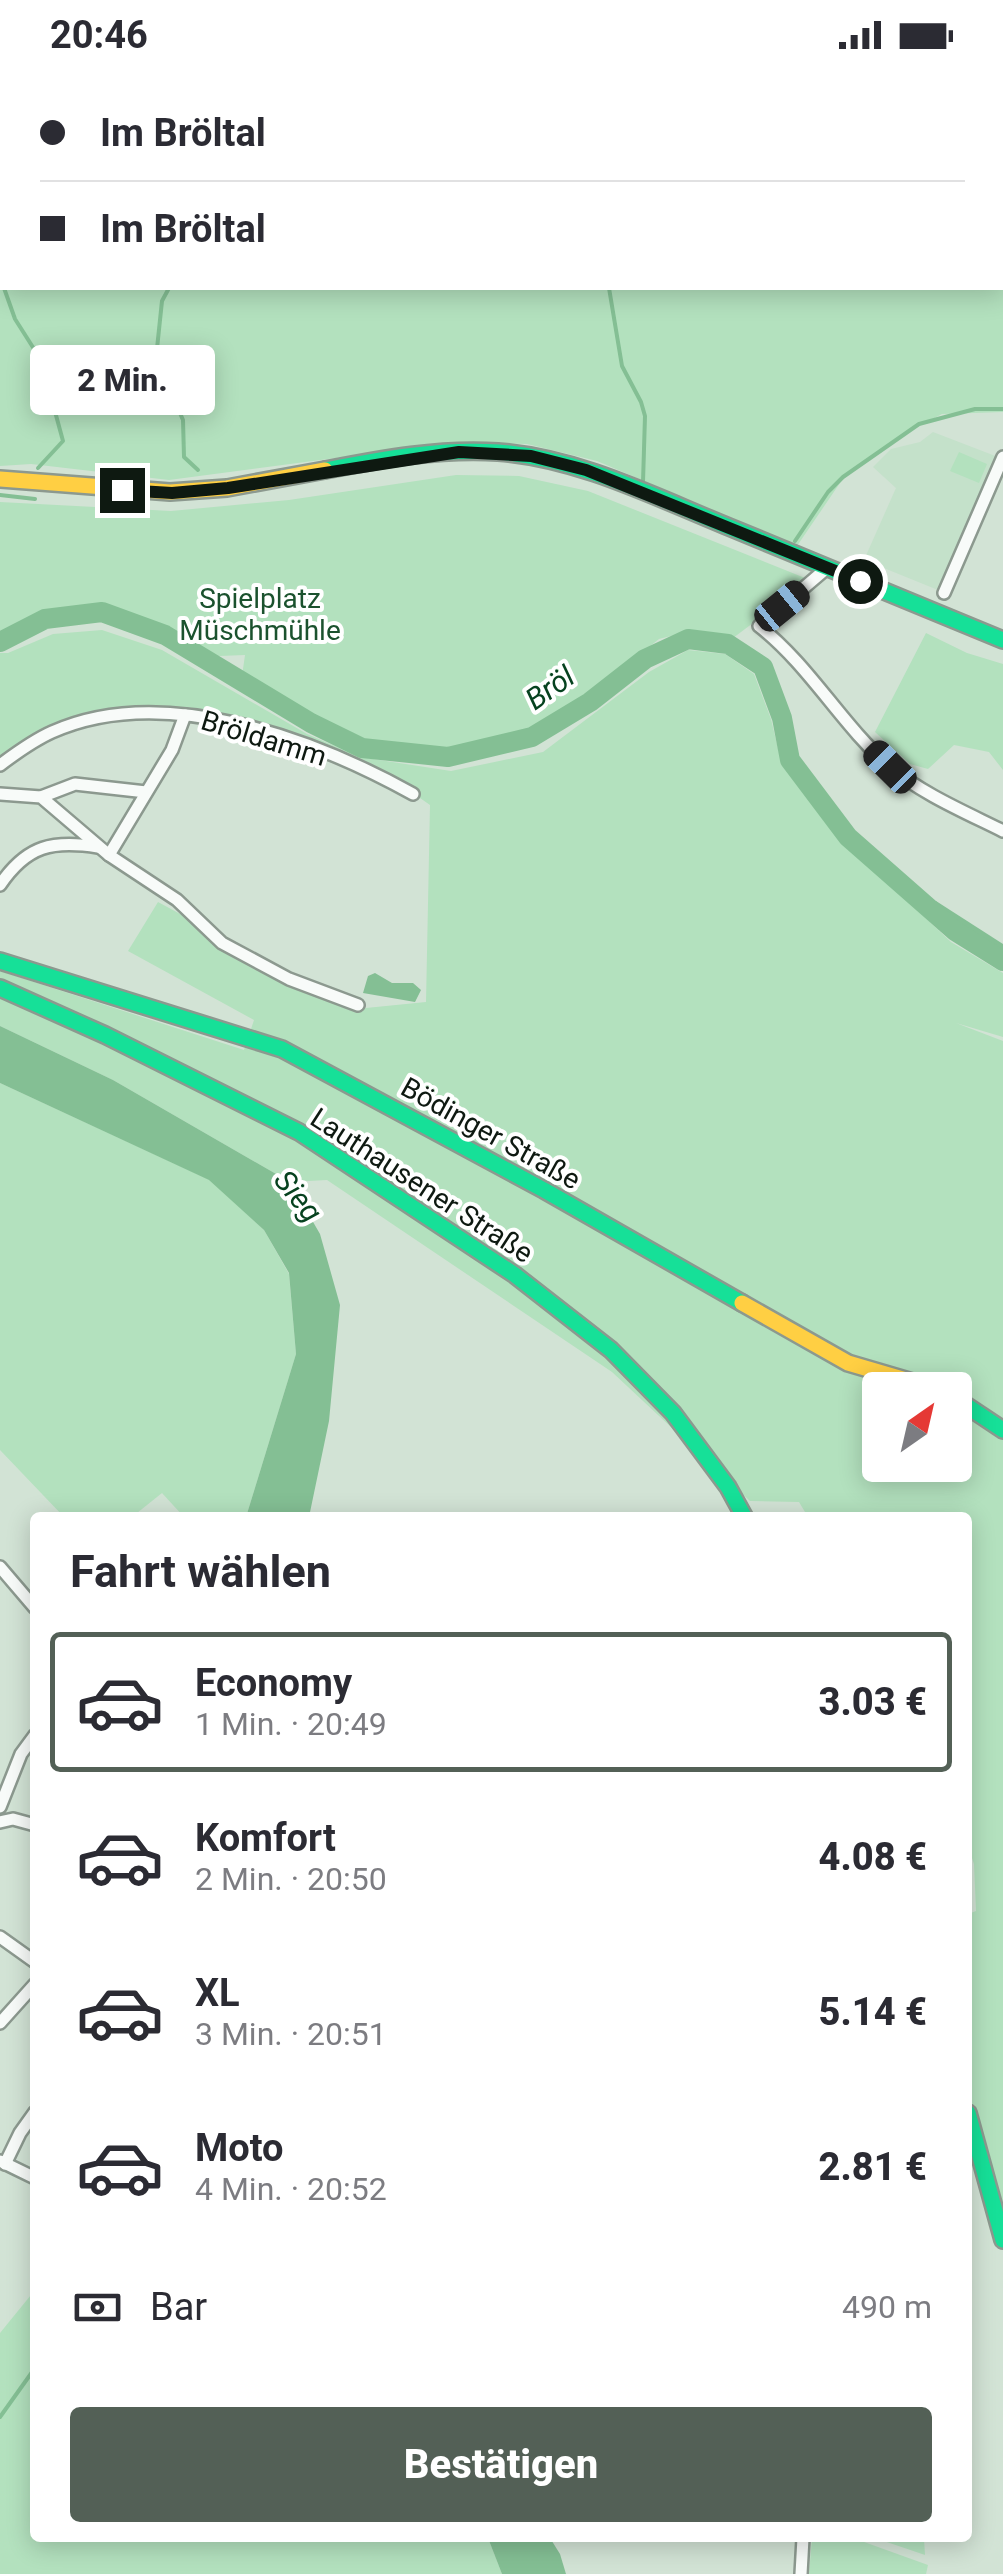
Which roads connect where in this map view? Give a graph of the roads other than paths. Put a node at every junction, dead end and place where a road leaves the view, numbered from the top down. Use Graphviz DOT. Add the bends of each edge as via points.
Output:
graph roads {
  1 [pos="1003,457"];
  2 [pos="0,479"];
  3 [pos="827,568"];
  4 [pos="944,592"];
  5 [pos="1003,640"];
  6 [pos="185,715"];
  7 [pos="0,764"];
  8 [pos="146,792"];
  9 [pos="0,794"];
  10 [pos="413,794"];
  11 [pos="41,797"];
  12 [pos="1003,831"];
  13 [pos="104,851"];
  14 [pos="0,884"];
  15 [pos="0,961"];
  16 [pos="0,988"];
  17 [pos="358,1004"];
  18 [pos="879,1372"];
  19 [pos="972,1409"];
  20 [pos="1003,1430"];
  21 [pos="741,1512"];
  22 [pos="2,1572"];
  23 [pos="30,1603"];
  24 [pos="30,1742"];
  25 [pos="0,1807"];
  26 [pos="0,1822"];
  27 [pos="30,1824"];
  28 [pos="0,1937"];
  29 [pos="30,1958"];
  30 [pos="30,1990"];
  31 [pos="0,2023"];
  32 [pos="30,2119"];
  33 [pos="972,2127"];
  34 [pos="2,2163"];
  35 [pos="30,2176"];
  36 [pos="1002,2228"];
  37 [pos="1003,2240"];
  38 [pos="804,2542"];
  39 [pos="800,2574"];
  1 -- 4 [label="street"];
  2 -- 3 [label="street" via="172,493 415,456 531,456 586,470"];
  3 -- 5 [label="street"];
  3 -- 12 [label="street" via="759,626 785,646 890,767"];
  6 -- 7 [label="street, Bröldamm" via="147,712 54,731"];
  6 -- 8 [label="street"];
  6 -- 10 [label="street, Bröldamm" via="283,738"];
  8 -- 11 [label="street" via="75,784"];
  8 -- 13 [label="street"];
  9 -- 11 [label="street"];
  11 -- 13 [label="street"];
  13 -- 14 [label="street" via="65,842 13,865"];
  13 -- 17 [label="street" via="177,900 222,942 289,979"];
  15 -- 18 [label="street, Bödinger Straße" via="282,1049 848,1363"];
  16 -- 21 [label="street, Lauthausener Straße" via="298,1132 515,1275 610,1350 674,1413"];
  19 -- 20 [label="street"];
  22 -- 23 [label="street"];
  24 -- 25 [label="street"];
  26 -- 27 [label="street"];
  28 -- 29 [label="street"];
  30 -- 31 [label="street"];
  32 -- 34 [label="street"];
  33 -- 36 [label="street"];
  34 -- 35 [label="street"];
  36 -- 37 [label="street"];
  38 -- 39 [label="street"];
}
